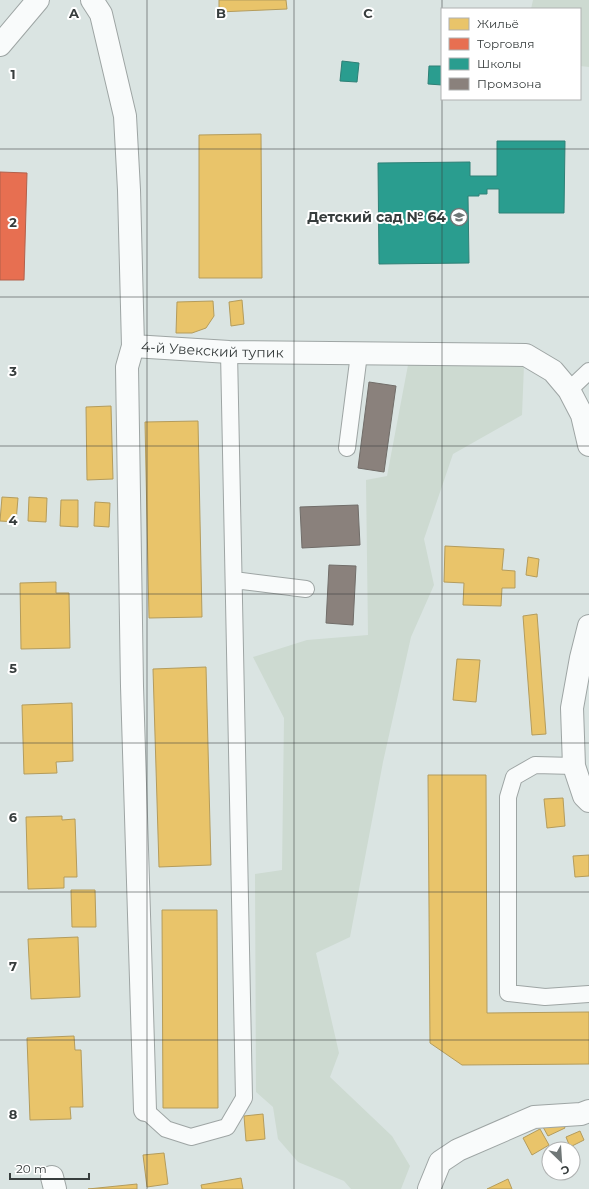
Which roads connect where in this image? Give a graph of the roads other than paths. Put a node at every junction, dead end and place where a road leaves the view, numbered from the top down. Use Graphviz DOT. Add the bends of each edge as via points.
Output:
graph roads {
  1 [pos="38,0"];
  2 [pos="92,0"];
  3 [pos="0,45"];
  4 [pos="133,346"];
  5 [pos="229,352"];
  6 [pos="359,354"];
  7 [pos="589,371"];
  8 [pos="569,390"];
  9 [pos="589,445"];
  10 [pos="347,448"];
  11 [pos="234,580"];
  12 [pos="306,589"];
  13 [pos="589,626"];
  14 [pos="574,766"];
  15 [pos="589,801"];
  16 [pos="589,994"];
  17 [pos="145,1110"];
  18 [pos="589,1111"];
  19 [pos="429,1189"];
  1 -- 3 [label="street"];
  2 -- 4 [label="street, 4-й Увекский тупик" via="101,14 125,116"];
  4 -- 5 [label="street, 4-й Увекский тупик"];
  4 -- 17 [label="street" via="128,368 132,678"];
  5 -- 6 [label="street, 4-й Увекский тупик"];
  5 -- 11 [label="lane"];
  6 -- 8 [label="street, 4-й Увекский тупик" via="526,355 553,371"];
  6 -- 10 [label="lane"];
  7 -- 8 [label="lane"];
  8 -- 9 [label="street, 4-й Увекский тупик" via="582,415"];
  11 -- 12 [label="lane"];
  11 -- 17 [label="lane" via="244,1098 227,1127 190,1136 166,1129"];
  13 -- 14 [label="street" via="572,708"];
  14 -- 15 [label="street" via="584,796"];
  14 -- 16 [label="lane" via="535,765 514,778 508,797 508,993 545,997"];
  18 -- 19 [label="street" via="581,1114 534,1117 458,1150 440,1162"];
}
